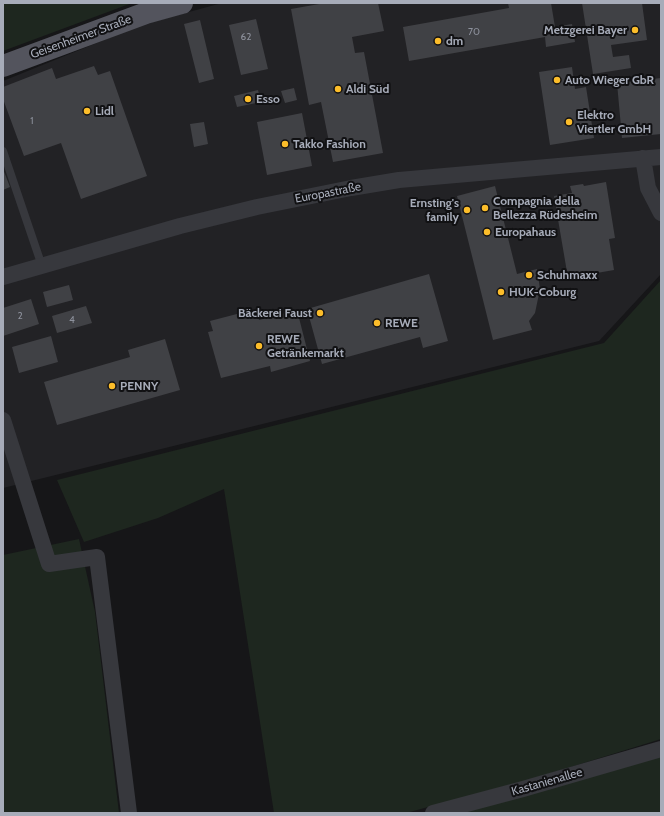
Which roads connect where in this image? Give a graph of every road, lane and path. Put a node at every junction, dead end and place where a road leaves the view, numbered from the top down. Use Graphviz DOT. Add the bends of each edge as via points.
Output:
graph roads {
  1 [pos="182,3"];
  2 [pos="3,66"];
  3 [pos="3,151"];
  4 [pos="661,157"];
  5 [pos="643,158"];
  6 [pos="661,214"];
  7 [pos="42,266"];
  8 [pos="3,277"];
  9 [pos="3,420"];
  10 [pos="661,749"];
  11 [pos="129,813"];
  12 [pos="433,813"];
  1 -- 2 [label="main road, Geisenheimer Straße" via="146,13"];
  3 -- 7 [label="lane"];
  4 -- 5 [label="street, Europastraße"];
  5 -- 6 [label="street" via="648,188"];
  5 -- 7 [label="street, Europastraße" via="399,180 351,188 180,226"];
  7 -- 8 [label="street, Europastraße"];
  9 -- 11 [label="street" via="49,564 97,556"];
  10 -- 12 [label="street, Kastanienallee"];
}
